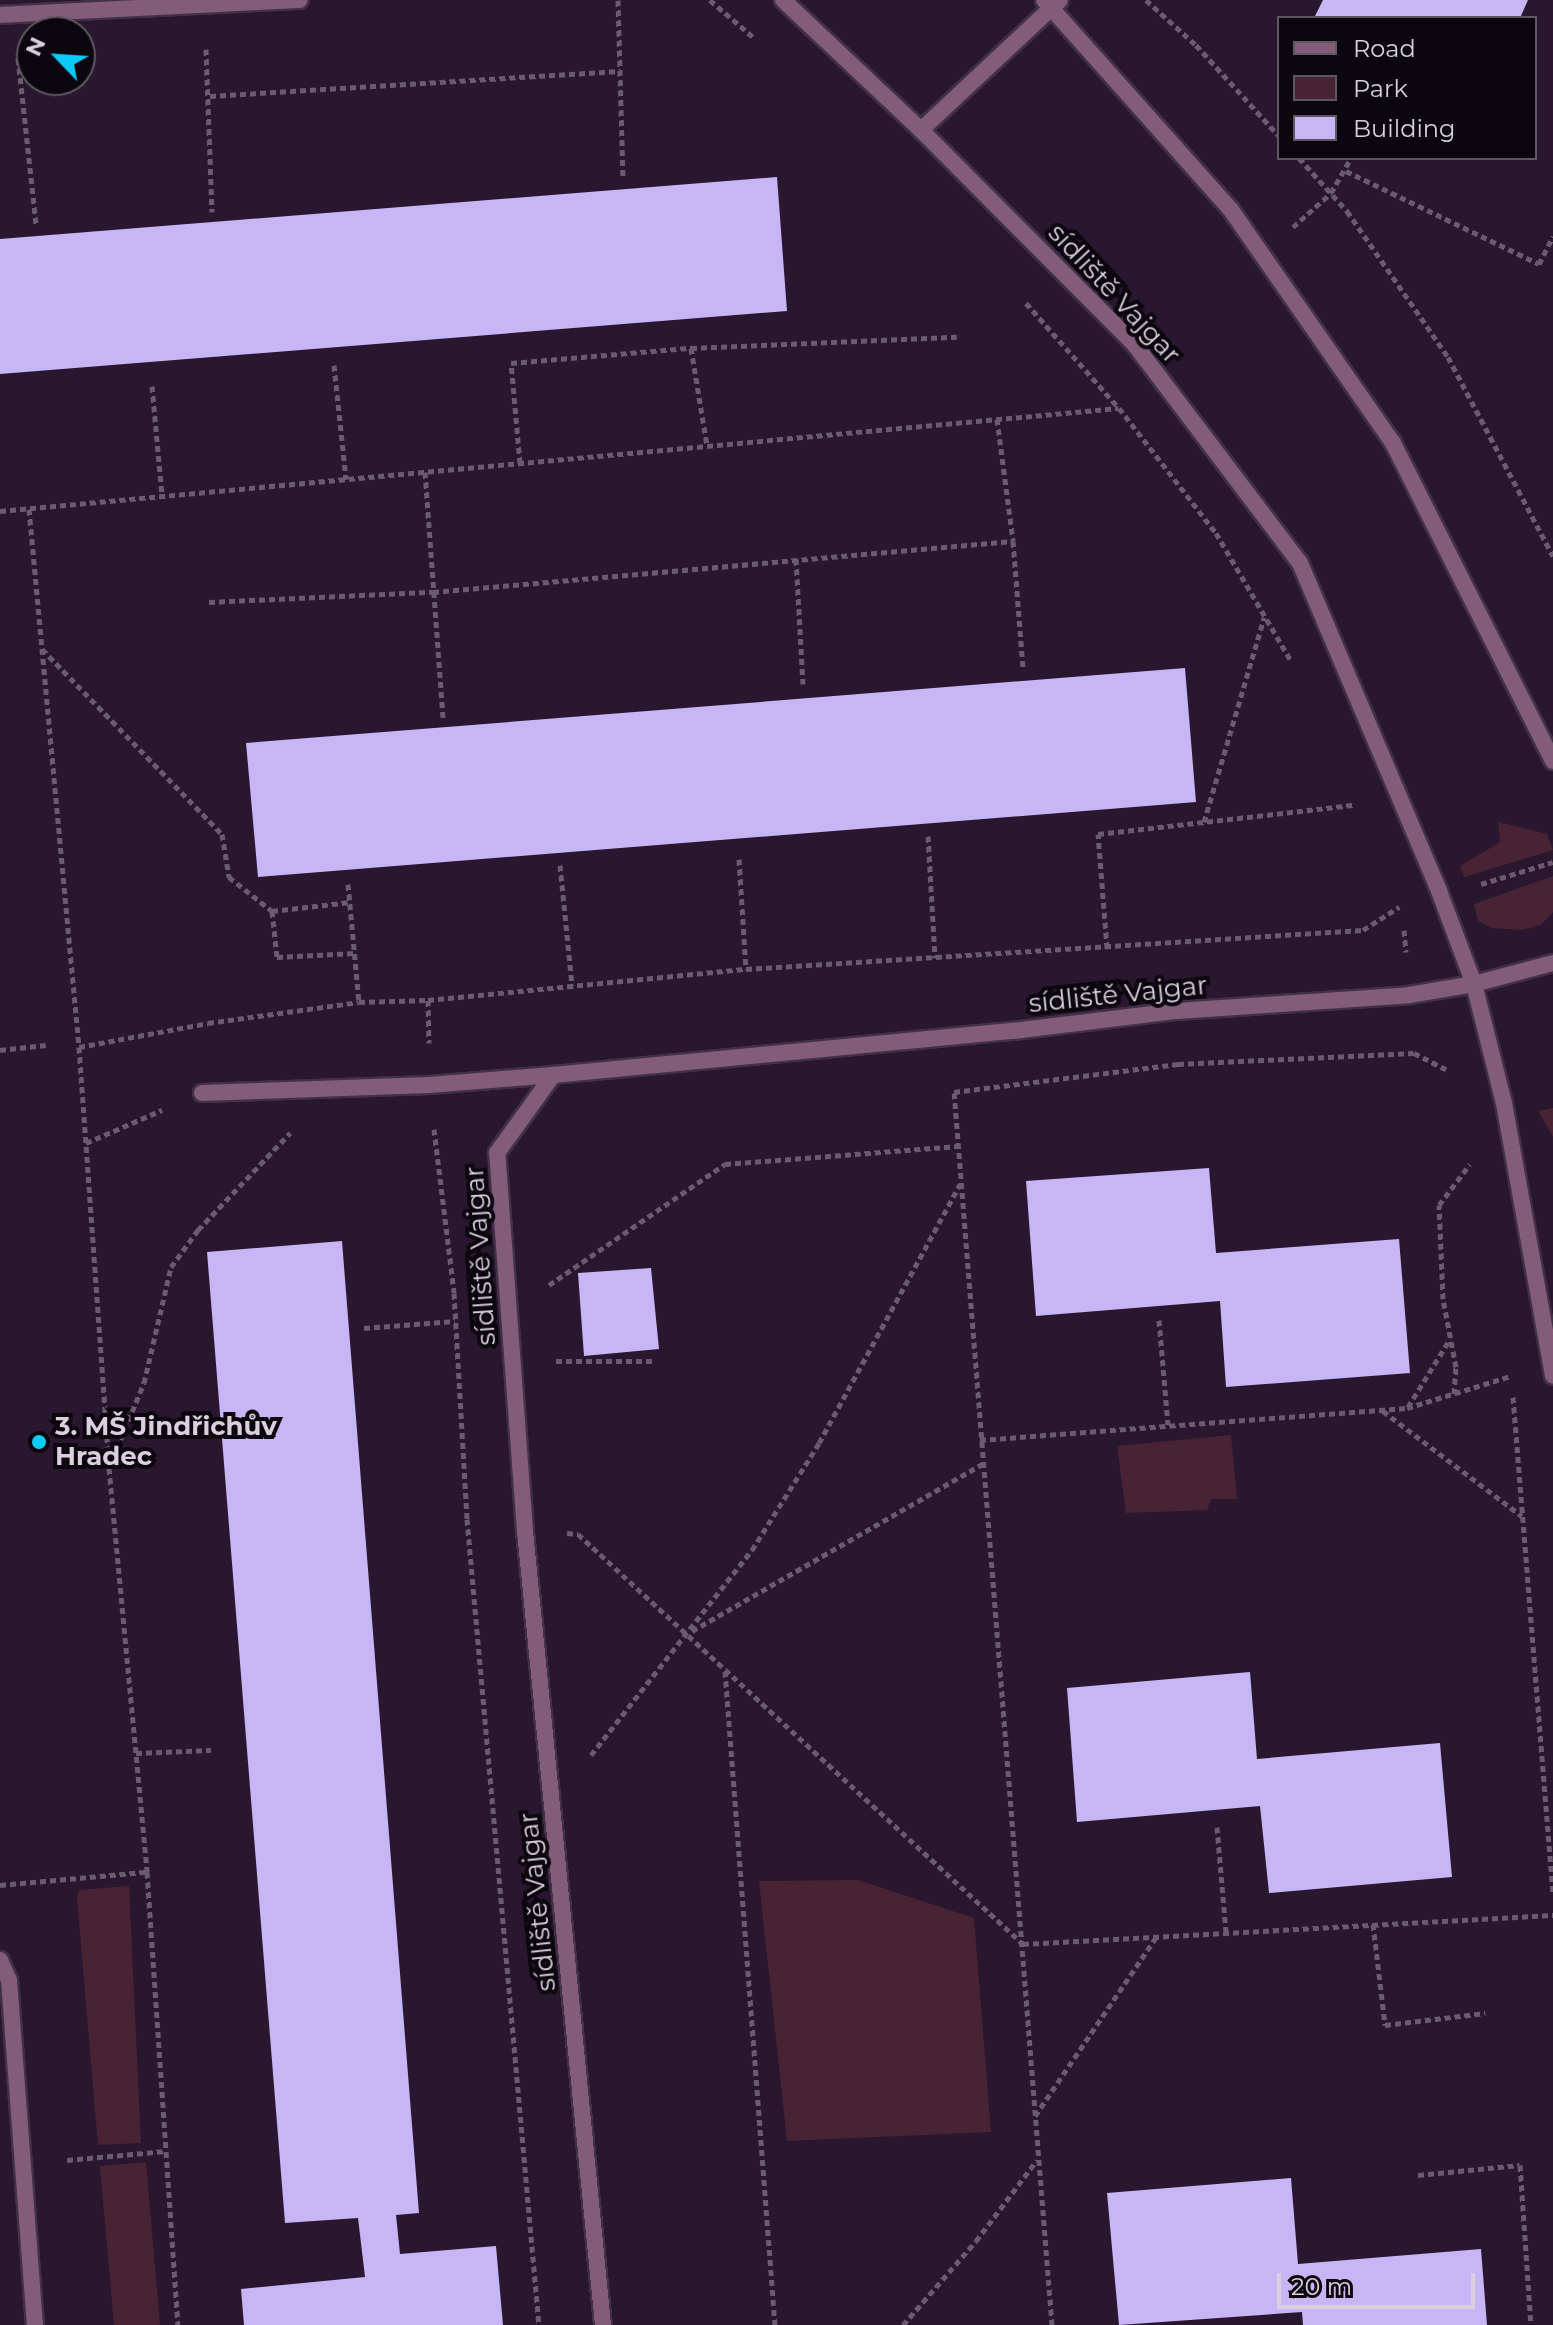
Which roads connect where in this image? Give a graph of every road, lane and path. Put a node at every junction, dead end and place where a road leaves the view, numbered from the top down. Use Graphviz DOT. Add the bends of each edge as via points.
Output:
graph roads {
  1 [pos="300,0"];
  2 [pos="618,0"];
  3 [pos="710,0"];
  4 [pos="783,0"];
  5 [pos="1146,0"];
  6 [pos="1053,2"];
  7 [pos="6,14"];
  8 [pos="756,40"];
  9 [pos="620,71"];
  10 [pos="921,130"];
  11 [pos="1277,134"];
  12 [pos="1301,160"];
  13 [pos="1350,160"];
  14 [pos="1346,171"];
  15 [pos="623,179"];
  16 [pos="1331,193"];
  17 [pos="212,212"];
  18 [pos="36,224"];
  19 [pos="1553,236"];
  20 [pos="1024,301"];
  21 [pos="957,337"];
  22 [pos="691,348"];
  23 [pos="334,365"];
  24 [pos="152,386"];
  25 [pos="1178,401"];
  26 [pos="1119,408"];
  27 [pos="997,419"];
  28 [pos="707,446"];
  29 [pos="520,463"];
  30 [pos="425,472"];
  31 [pos="346,479"];
  32 [pos="162,496"];
  33 [pos="29,509"];
  34 [pos="0,511"];
  35 [pos="1013,541"];
  36 [pos="1553,556"];
  37 [pos="796,559"];
  38 [pos="433,592"];
  39 [pos="209,602"];
  40 [pos="42,649"];
  41 [pos="1023,667"];
  42 [pos="803,684"];
  43 [pos="443,719"];
  44 [pos="1553,761"];
  45 [pos="1363,804"];
  46 [pos="1204,822"];
  47 [pos="928,836"];
  48 [pos="739,859"];
  49 [pos="560,865"];
  50 [pos="348,884"];
  51 [pos="350,902"];
  52 [pos="1403,905"];
  53 [pos="272,911"];
  54 [pos="1107,948"];
  55 [pos="355,953"];
  56 [pos="935,958"];
  57 [pos="1553,963"];
  58 [pos="746,969"];
  59 [pos="1474,984"];
  60 [pos="572,985"];
  61 [pos="359,1002"];
  62 [pos="46,1045"];
  63 [pos="79,1047"];
  64 [pos="0,1050"];
  65 [pos="553,1075"];
  66 [pos="1452,1079"];
  67 [pos="429,1085"];
  68 [pos="331,1089"];
  69 [pos="202,1093"];
  70 [pos="86,1143"];
  71 [pos="958,1146"];
  72 [pos="1476,1156"];
  73 [pos="960,1183"];
  74 [pos="549,1300"];
  75 [pos="1159,1320"];
  76 [pos="455,1321"];
  77 [pos="364,1328"];
  78 [pos="1450,1339"];
  79 [pos="550,1361"];
  80 [pos="653,1361"];
  81 [pos="1553,1376"];
  82 [pos="1454,1394"];
  83 [pos="1407,1408"];
  84 [pos="1382,1410"];
  85 [pos="1168,1425"];
  86 [pos="980,1440"];
  87 [pos="982,1464"];
  88 [pos="109,1468"];
  89 [pos="1523,1516"];
  90 [pos="525,1531"];
  91 [pos="687,1634"];
  92 [pos="725,1670"];
  93 [pos="211,1750"];
  94 [pos="136,1753"];
  95 [pos="553,1804"];
  96 [pos="1217,1827"];
  97 [pos="147,1872"];
  98 [pos="0,1885"];
  99 [pos="1553,1891"];
  100 [pos="1553,1915"];
  101 [pos="1373,1924"];
  102 [pos="1226,1931"];
  103 [pos="1158,1935"];
  104 [pos="1023,1944"];
  105 [pos="0,1960"];
  106 [pos="1485,2013"];
  107 [pos="1035,2116"];
  108 [pos="166,2151"];
  109 [pos="1037,2159"];
  110 [pos="23,2165"];
  111 [pos="1418,2175"];
  112 [pos="35,2325"];
  113 [pos="178,2325"];
  114 [pos="539,2325"];
  115 [pos="603,2325"];
  116 [pos="775,2325"];
  117 [pos="903,2325"];
  118 [pos="1052,2325"];
  119 [pos="1531,2325"];
  1 -- 7 [label="street"];
  2 -- 9 [label="path"];
  3 -- 8 [label="path"];
  4 -- 10 [label="street, sídliště Vajgar"];
  5 -- 11 [label="path" via="1196,45"];
  6 -- 10 [label="street"];
  6 -- 44 [label="street" via="1231,210 1393,443"];
  7 -- 18 [label="path"];
  9 -- 15 [label="path"];
  9 -- 17 [label="path" via="210,96"];
  10 -- 25 [label="street, sídliště Vajgar" via="1135,345"];
  12 -- 16 [label="path"];
  13 -- 14 [label="path"];
  14 -- 16 [label="path"];
  14 -- 19 [label="path" via="1539,264"];
  16 -- 36 [label="path" via="1448,357"];
  20 -- 26 [label="path"];
  21 -- 22 [label="path"];
  22 -- 28 [label="path"];
  22 -- 29 [label="path" via="511,363"];
  23 -- 31 [label="path"];
  24 -- 32 [label="path"];
  25 -- 26 [label="path"];
  25 -- 59 [label="street, sídliště Vajgar" via="1300,563"];
  26 -- 27 [label="path"];
  26 -- 46 [label="path" via="1216,533 1265,617"];
  27 -- 28 [label="path"];
  27 -- 35 [label="path"];
  28 -- 29 [label="path"];
  29 -- 30 [label="path"];
  30 -- 31 [label="path"];
  30 -- 38 [label="path"];
  31 -- 32 [label="path"];
  32 -- 33 [label="path"];
  33 -- 34 [label="path"];
  33 -- 40 [label="path"];
  35 -- 37 [label="path"];
  35 -- 41 [label="path"];
  37 -- 38 [label="path"];
  37 -- 42 [label="path"];
  38 -- 39 [label="path"];
  38 -- 43 [label="path"];
  40 -- 53 [label="path" via="222,834 229,877"];
  40 -- 63 [label="path"];
  45 -- 46 [label="path"];
  46 -- 54 [label="path" via="1098,834"];
  47 -- 56 [label="path"];
  48 -- 58 [label="path"];
  49 -- 60 [label="path"];
  50 -- 51 [label="path"];
  51 -- 53 [label="path"];
  51 -- 55 [label="path"];
  52 -- 54 [label="path" via="1363,930"];
  53 -- 55 [label="path" via="277,957"];
  54 -- 56 [label="path"];
  55 -- 61 [label="path"];
  56 -- 58 [label="path"];
  57 -- 59 [label="street"];
  58 -- 60 [label="path"];
  59 -- 65 [label="street, sídliště Vajgar" via="1409,995 1177,1011"];
  59 -- 81 [label="street, sídliště Vajgar" via="1504,1103"];
  60 -- 61 [label="path"];
  61 -- 63 [label="path"];
  62 -- 64 [label="path"];
  63 -- 70 [label="path"];
  65 -- 67 [label="street"];
  65 -- 90 [label="street, sídliště Vajgar" via="497,1153"];
  66 -- 71 [label="path" via="1448,1067 1414,1053 1178,1064 954,1092"];
  67 -- 68 [label="street"];
  67 -- 76 [label="path"];
  68 -- 69 [label="street"];
  68 -- 88 [label="path" via="198,1230 171,1267 144,1383"];
  69 -- 70 [label="path"];
  70 -- 88 [label="path"];
  71 -- 73 [label="path"];
  71 -- 74 [label="path" via="725,1164 549,1285"];
  72 -- 78 [label="path" via="1439,1205"];
  73 -- 86 [label="path"];
  73 -- 91 [label="path" via="819,1443 752,1550"];
  75 -- 85 [label="path"];
  76 -- 77 [label="path"];
  76 -- 114 [label="path" via="467,1519"];
  78 -- 82 [label="path"];
  78 -- 83 [label="path"];
  79 -- 80 [label="path"];
  82 -- 83 [label="path"];
  82 -- 89 [label="path" via="1512,1376"];
  83 -- 84 [label="path"];
  84 -- 85 [label="path"];
  84 -- 89 [label="path"];
  85 -- 86 [label="path"];
  86 -- 87 [label="path"];
  87 -- 91 [label="path"];
  87 -- 104 [label="path"];
  88 -- 94 [label="path"];
  89 -- 99 [label="path"];
  90 -- 91 [label="path" via="578,1534"];
  90 -- 95 [label="street, sídliště Vajgar"];
  91 -- 92 [label="path"];
  91 -- 95 [label="path"];
  92 -- 104 [label="path"];
  92 -- 116 [label="path"];
  93 -- 94 [label="path"];
  94 -- 97 [label="path"];
  95 -- 115 [label="street, sídliště Vajgar"];
  96 -- 102 [label="path"];
  97 -- 98 [label="path"];
  97 -- 108 [label="path"];
  100 -- 101 [label="path"];
  101 -- 102 [label="path"];
  101 -- 106 [label="path" via="1385,2025"];
  102 -- 103 [label="path"];
  103 -- 104 [label="path"];
  103 -- 107 [label="path"];
  104 -- 107 [label="path"];
  105 -- 110 [label="street" via="9,1980"];
  107 -- 109 [label="path"];
  108 -- 110 [label="path"];
  108 -- 113 [label="path"];
  109 -- 117 [label="path" via="976,2241"];
  109 -- 118 [label="path"];
  110 -- 112 [label="street"];
  111 -- 119 [label="path" via="1520,2165"];
}
